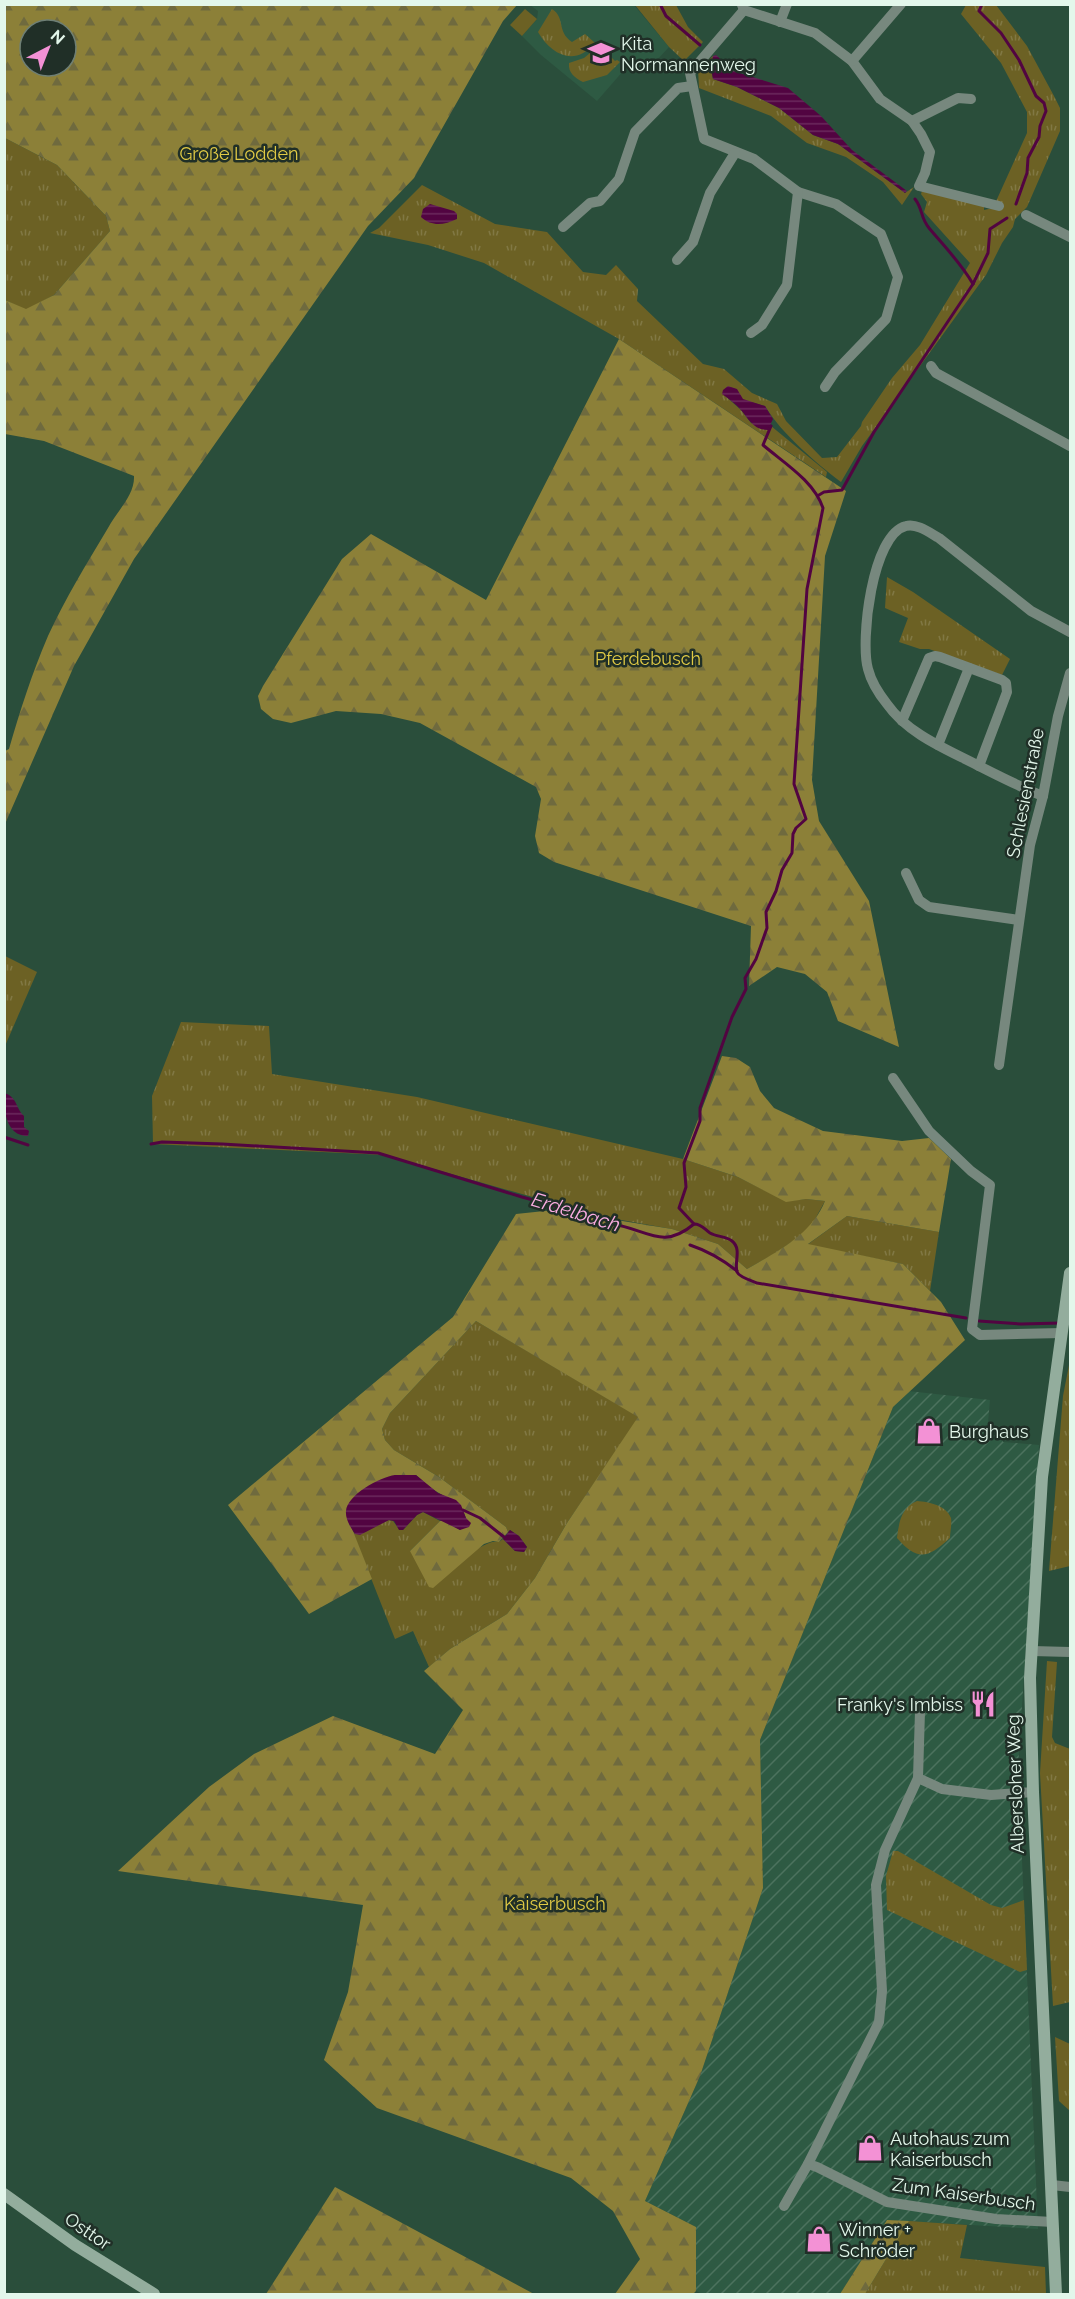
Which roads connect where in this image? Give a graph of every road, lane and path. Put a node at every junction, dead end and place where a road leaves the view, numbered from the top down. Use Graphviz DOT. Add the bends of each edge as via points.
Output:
graph roads {
  1 [pos="787,4"];
  2 [pos="901,4"];
  3 [pos="743,7"];
  4 [pos="780,22"];
  5 [pos="852,61"];
  6 [pos="692,86"];
  7 [pos="971,99"];
  8 [pos="912,121"];
  9 [pos="735,153"];
  10 [pos="798,192"];
  11 [pos="999,206"];
  12 [pos="1026,215"];
  13 [pos="563,226"];
  14 [pos="1071,237"];
  15 [pos="677,260"];
  16 [pos="751,333"];
  17 [pos="931,366"];
  18 [pos="825,387"];
  19 [pos="1071,446"];
  20 [pos="1071,632"];
  21 [pos="969,668"];
  22 [pos="1071,673"];
  23 [pos="902,721"];
  24 [pos="938,745"];
  25 [pos="979,766"];
  26 [pos="1043,796"];
  27 [pos="906,873"];
  28 [pos="1019,920"];
  29 [pos="999,1065"];
  30 [pos="893,1078"];
  31 [pos="1071,1273"];
  32 [pos="1063,1327"];
  33 [pos="1032,1651"];
  34 [pos="1071,1652"];
  35 [pos="920,1712"];
  36 [pos="918,1778"];
  37 [pos="1033,1792"];
  38 [pos="808,2164"];
  39 [pos="1052,2185"];
  40 [pos="1071,2187"];
  41 [pos="4,2194"];
  42 [pos="784,2206"];
  43 [pos="1053,2222"];
  44 [pos="154,2295"];
  45 [pos="1056,2295"];
  1 -- 4 [label="street"];
  2 -- 5 [label="street"];
  3 -- 4 [label="street"];
  3 -- 6 [label="street" via="690,73"];
  4 -- 5 [label="street" via="814,33"];
  5 -- 8 [label="street" via="880,99"];
  6 -- 9 [label="street" via="704,139"];
  6 -- 13 [label="street" via="678,88 635,132 620,179 600,201 590,203"];
  7 -- 8 [label="street" via="958,98"];
  8 -- 11 [label="street" via="930,152 919,186"];
  9 -- 10 [label="street" via="754,159"];
  9 -- 15 [label="street" via="710,194 693,242"];
  10 -- 16 [label="street" via="787,285 762,325"];
  10 -- 18 [label="street" via="836,204 881,234 898,277 886,319"];
  12 -- 14 [label="street"];
  17 -- 19 [label="street"];
  20 -- 23 [label="street" via="1031,611 939,538 918,526 904,526 893,533 881,555 866,622 865,647 874,685"];
  21 -- 23 [label="street" via="935,656 929,658"];
  21 -- 24 [label="street"];
  21 -- 25 [label="street" via="1002,680 1007,687"];
  22 -- 26 [label="street, Schlesienstraße" via="1058,716"];
  23 -- 24 [label="street"];
  24 -- 25 [label="street"];
  25 -- 26 [label="street"];
  26 -- 28 [label="street, Schlesienstraße" via="1030,845"];
  27 -- 28 [label="street" via="920,900 929,907"];
  28 -- 29 [label="street, Schlesienstraße"];
  30 -- 32 [label="street" via="929,1131 990,1185 972,1329 980,1335"];
  31 -- 32 [label="main road, Albersloher Weg"];
  32 -- 33 [label="main road, Albersloher Weg" via="1042,1477"];
  33 -- 34 [label="street"];
  33 -- 37 [label="main road, Albersloher Weg"];
  35 -- 36 [label="street"];
  36 -- 37 [label="street" via="942,1789 962,1792"];
  36 -- 38 [label="street" via="885,1850 876,1885 882,1991 879,2022"];
  37 -- 39 [label="main road, Albersloher Weg"];
  38 -- 42 [label="street"];
  38 -- 43 [label="street, Zum Kaiserbusch" via="887,2202 996,2219"];
  39 -- 40 [label="street"];
  39 -- 43 [label="main road, Albersloher Weg"];
  41 -- 44 [label="main road, Osttor"];
  43 -- 45 [label="main road, Albersloher Weg"];
}
